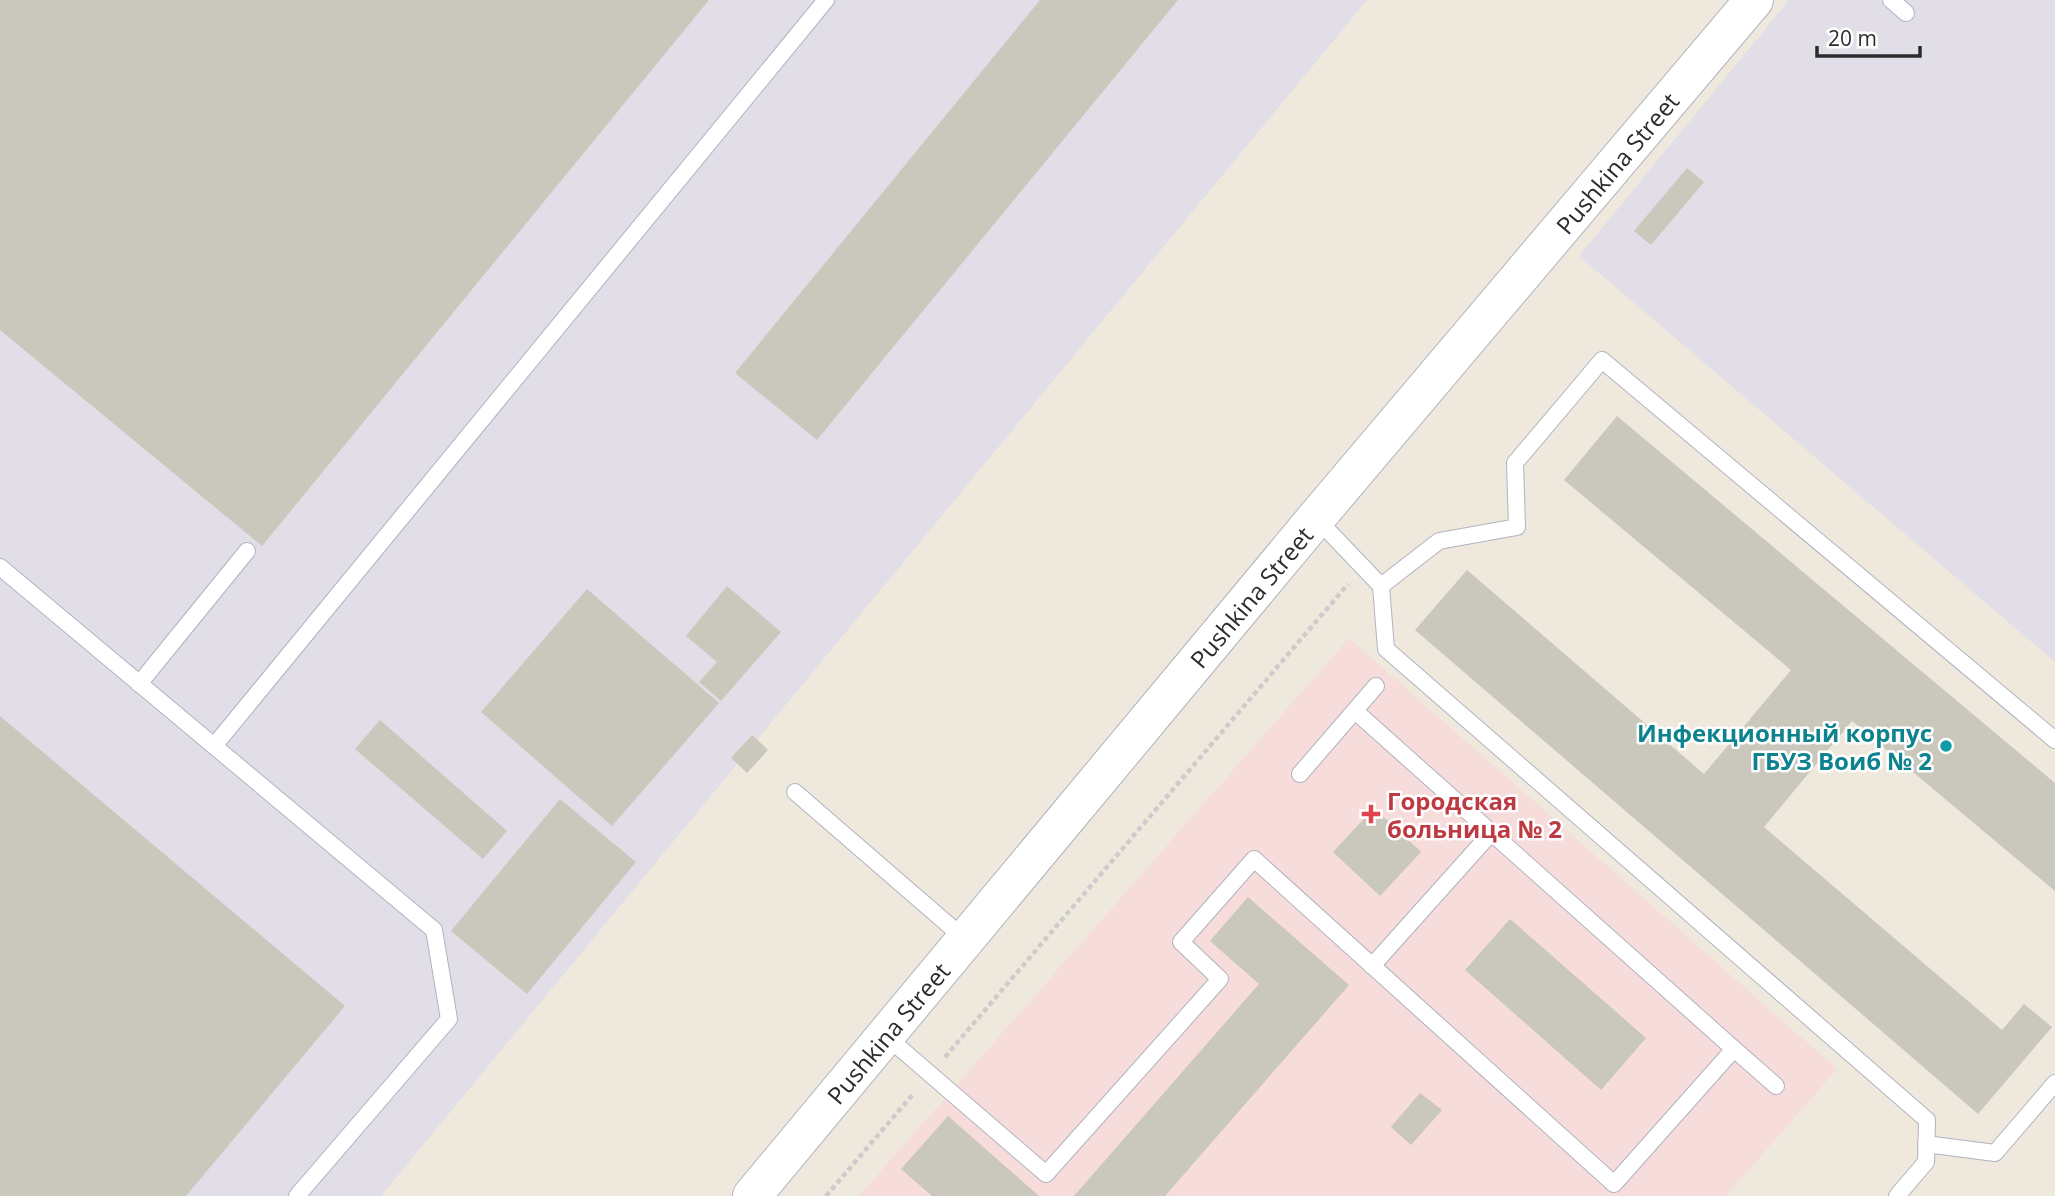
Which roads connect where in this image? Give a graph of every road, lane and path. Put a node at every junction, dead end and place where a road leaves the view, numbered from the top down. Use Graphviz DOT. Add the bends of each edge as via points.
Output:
graph roads {
  1 [pos="826,0"];
  2 [pos="1754,0"];
  3 [pos="1891,0"];
  4 [pos="1906,13"];
  5 [pos="1316,518"];
  6 [pos="247,551"];
  7 [pos="0,567"];
  8 [pos="1363,567"];
  9 [pos="1381,586"];
  10 [pos="139,684"];
  11 [pos="1376,687"];
  12 [pos="1355,711"];
  13 [pos="2055,740"];
  14 [pos="214,746"];
  15 [pos="1300,774"];
  16 [pos="795,792"];
  17 [pos="1491,833"];
  18 [pos="966,940"];
  19 [pos="1372,966"];
  20 [pos="886,1036"];
  21 [pos="1734,1049"];
  22 [pos="930,1075"];
  23 [pos="2055,1083"];
  24 [pos="1776,1086"];
  25 [pos="1926,1144"];
  26 [pos="297,1196"];
  27 [pos="751,1196"];
  28 [pos="826,1196"];
  29 [pos="1897,1196"];
  1 -- 14 [label="lane"];
  2 -- 5 [label="main road, Pushkina Street"];
  3 -- 4 [label="lane"];
  5 -- 8 [label="lane"];
  5 -- 18 [label="main road, Pushkina Street"];
  6 -- 10 [label="lane"];
  7 -- 10 [label="lane"];
  8 -- 9 [label="lane"];
  8 -- 22 [label="path"];
  9 -- 13 [label="lane" via="1439,541 1517,527 1515,463 1602,360"];
  9 -- 25 [label="lane" via="1385,649 1927,1120"];
  10 -- 14 [label="lane"];
  11 -- 12 [label="lane"];
  12 -- 15 [label="lane"];
  12 -- 17 [label="lane"];
  14 -- 26 [label="lane" via="434,930 449,1019"];
  16 -- 18 [label="lane"];
  17 -- 19 [label="lane"];
  17 -- 21 [label="lane"];
  18 -- 20 [label="main road, Pushkina Street"];
  19 -- 21 [label="lane" via="1614,1184"];
  19 -- 22 [label="lane" via="1254,859 1181,942 1220,979 1046,1174"];
  20 -- 22 [label="lane"];
  20 -- 27 [label="main road, Pushkina Street"];
  21 -- 24 [label="lane"];
  22 -- 28 [label="path"];
  23 -- 25 [label="lane" via="1995,1153"];
  25 -- 29 [label="lane" via="1926,1162"];
}
